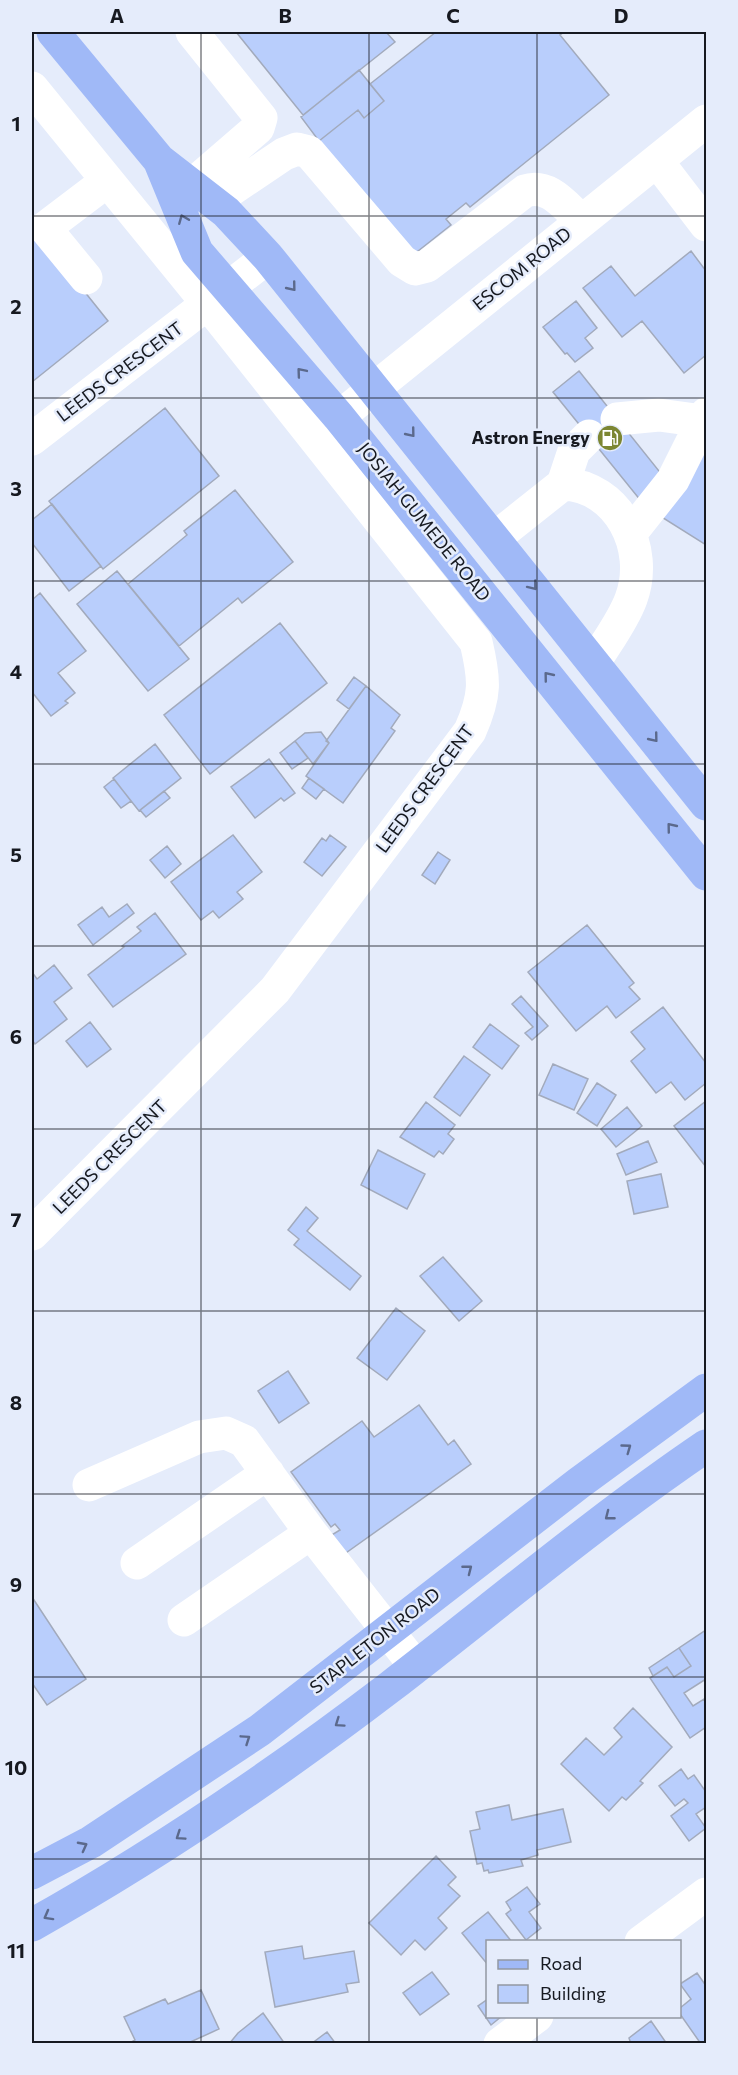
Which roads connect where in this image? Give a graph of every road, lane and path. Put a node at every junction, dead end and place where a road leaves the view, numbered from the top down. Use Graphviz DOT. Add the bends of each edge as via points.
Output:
graph roads {
  1 [pos="53,32"];
  2 [pos="192,32"];
  3 [pos="32,88"];
  4 [pos="706,121"];
  5 [pos="159,160"];
  6 [pos="657,161"];
  7 [pos="107,181"];
  8 [pos="202,194"];
  9 [pos="38,220"];
  10 [pos="582,221"];
  11 [pos="706,225"];
  12 [pos="268,257"];
  13 [pos="86,278"];
  14 [pos="219,296"];
  15 [pos="375,388"];
  16 [pos="339,417"];
  17 [pos="705,418"];
  18 [pos="617,419"];
  19 [pos="589,436"];
  20 [pos="32,439"];
  21 [pos="562,484"];
  22 [pos="631,533"];
  23 [pos="495,538"];
  24 [pos="594,663"];
  25 [pos="706,804"];
  26 [pos="706,874"];
  27 [pos="32,1234"];
  28 [pos="706,1390"];
  29 [pos="706,1446"];
  30 [pos="268,1473"];
  31 [pos="89,1485"];
  32 [pos="310,1533"];
  33 [pos="137,1563"];
  34 [pos="184,1620"];
  35 [pos="387,1632"];
  36 [pos="416,1667"];
  37 [pos="32,1873"];
  38 [pos="706,1894"];
  39 [pos="32,1925"];
  40 [pos="642,1940"];
  41 [pos="534,2018"];
  42 [pos="500,2043"];
  1 -- 5 [label="main road, JOSIAH GUMEDE ROAD"];
  2 -- 8 [label="street" via="261,118 258,128"];
  3 -- 7 [label="street"];
  4 -- 6 [label="street, ESCOM ROAD"];
  5 -- 8 [label="main road, JOSIAH GUMEDE ROAD"];
  14 -- 5 [label="main road, JOSIAH GUMEDE ROAD, one-way"];
  6 -- 10 [label="street, ESCOM ROAD"];
  6 -- 11 [label="street"];
  7 -- 9 [label="street"];
  7 -- 14 [label="street"];
  8 -- 10 [label="street" via="284,154 297,149 309,152 402,261 415,269 427,266 525,192 536,188 546,189"];
  8 -- 12 [label="main road, JOSIAH GUMEDE ROAD" via="226,212"];
  9 -- 13 [label="street"];
  10 -- 15 [label="street, ESCOM ROAD"];
  12 -- 14 [label="street, LEEDS CRESCENT"];
  12 -- 15 [label="main road, JOSIAH GUMEDE ROAD, one-way"];
  16 -- 14 [label="main road, JOSIAH GUMEDE ROAD, one-way"];
  14 -- 20 [label="street, LEEDS CRESCENT"];
  14 -- 27 [label="street, LEEDS CRESCENT" via="476,642 483,673 482,704 470,730 275,990"];
  15 -- 16 [label="street, ESCOM ROAD"];
  15 -- 23 [label="main road, JOSIAH GUMEDE ROAD, one-way"];
  26 -- 16 [label="main road, JOSIAH GUMEDE ROAD, one-way"];
  17 -- 18 [label="street" via="659,415"];
  17 -- 22 [label="street" via="673,480"];
  19 -- 21 [label="street" via="574,451"];
  21 -- 22 [label="street" via="580,485 609,500"];
  21 -- 23 [label="street"];
  22 -- 24 [label="street" via="636,562 631,599"];
  23 -- 24 [label="main road, JOSIAH GUMEDE ROAD, one-way"];
  24 -- 25 [label="main road, JOSIAH GUMEDE ROAD, one-way"];
  35 -- 28 [label="main road, STAPLETON ROAD, one-way"];
  29 -- 36 [label="main road, one-way" via="655,1480"];
  30 -- 31 [label="street" via="244,1441 226,1433 199,1437"];
  30 -- 32 [label="street"];
  30 -- 33 [label="street"];
  32 -- 34 [label="street"];
  32 -- 35 [label="street"];
  35 -- 36 [label="street"];
  37 -- 35 [label="main road, STAPLETON ROAD, one-way" via="91,1842 260,1730"];
  36 -- 39 [label="main road, one-way" via="178,1838"];
  38 -- 40 [label="street"];
  41 -- 42 [label="street"];
}
